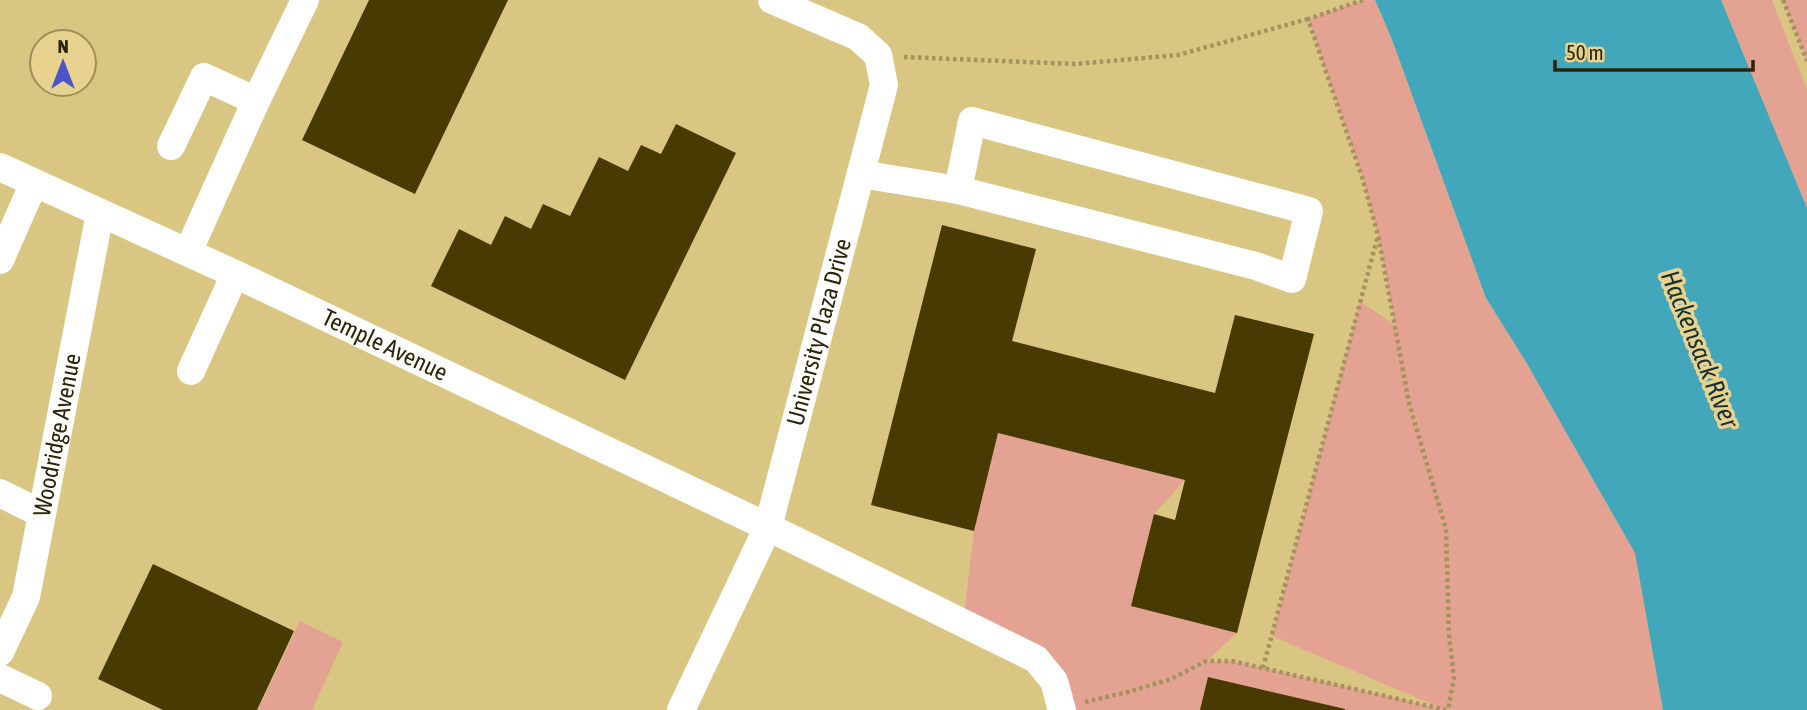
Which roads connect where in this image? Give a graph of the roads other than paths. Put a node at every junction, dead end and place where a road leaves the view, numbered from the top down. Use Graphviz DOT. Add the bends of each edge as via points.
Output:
graph roads {
  1 [pos="305,0"];
  2 [pos="772,0"];
  3 [pos="256,101"];
  4 [pos="171,146"];
  5 [pos="0,167"];
  6 [pos="860,174"];
  7 [pos="34,183"];
  8 [pos="958,190"];
  9 [pos="100,213"];
  10 [pos="188,253"];
  11 [pos="0,260"];
  12 [pos="235,274"];
  13 [pos="191,371"];
  14 [pos="0,493"];
  15 [pos="42,514"];
  16 [pos="768,527"];
  17 [pos="0,652"];
  18 [pos="0,678"];
  19 [pos="38,696"];
  20 [pos="1063,708"];
  21 [pos="681,710"];
  1 -- 3 [label="street"];
  2 -- 6 [label="street, University Plaza Drive" via="858,37 878,55 884,85"];
  3 -- 4 [label="street" via="204,77"];
  3 -- 10 [label="street"];
  5 -- 7 [label="street, Temple Avenue"];
  6 -- 8 [label="street"];
  6 -- 16 [label="street, University Plaza Drive"];
  7 -- 9 [label="street, Temple Avenue"];
  7 -- 11 [label="street"];
  8 -- 8 [label="street" via="972,121 1309,211 1292,279"];
  9 -- 10 [label="street, Temple Avenue"];
  9 -- 15 [label="street, Woodridge Avenue"];
  10 -- 12 [label="street, Temple Avenue"];
  12 -- 13 [label="street"];
  12 -- 16 [label="street, Temple Avenue"];
  14 -- 15 [label="street"];
  15 -- 17 [label="street, Woodridge Avenue" via="26,597"];
  16 -- 20 [label="street, Temple Avenue" via="1036,660 1054,681"];
  16 -- 21 [label="street, University Plaza Drive"];
  18 -- 19 [label="street"];
}
